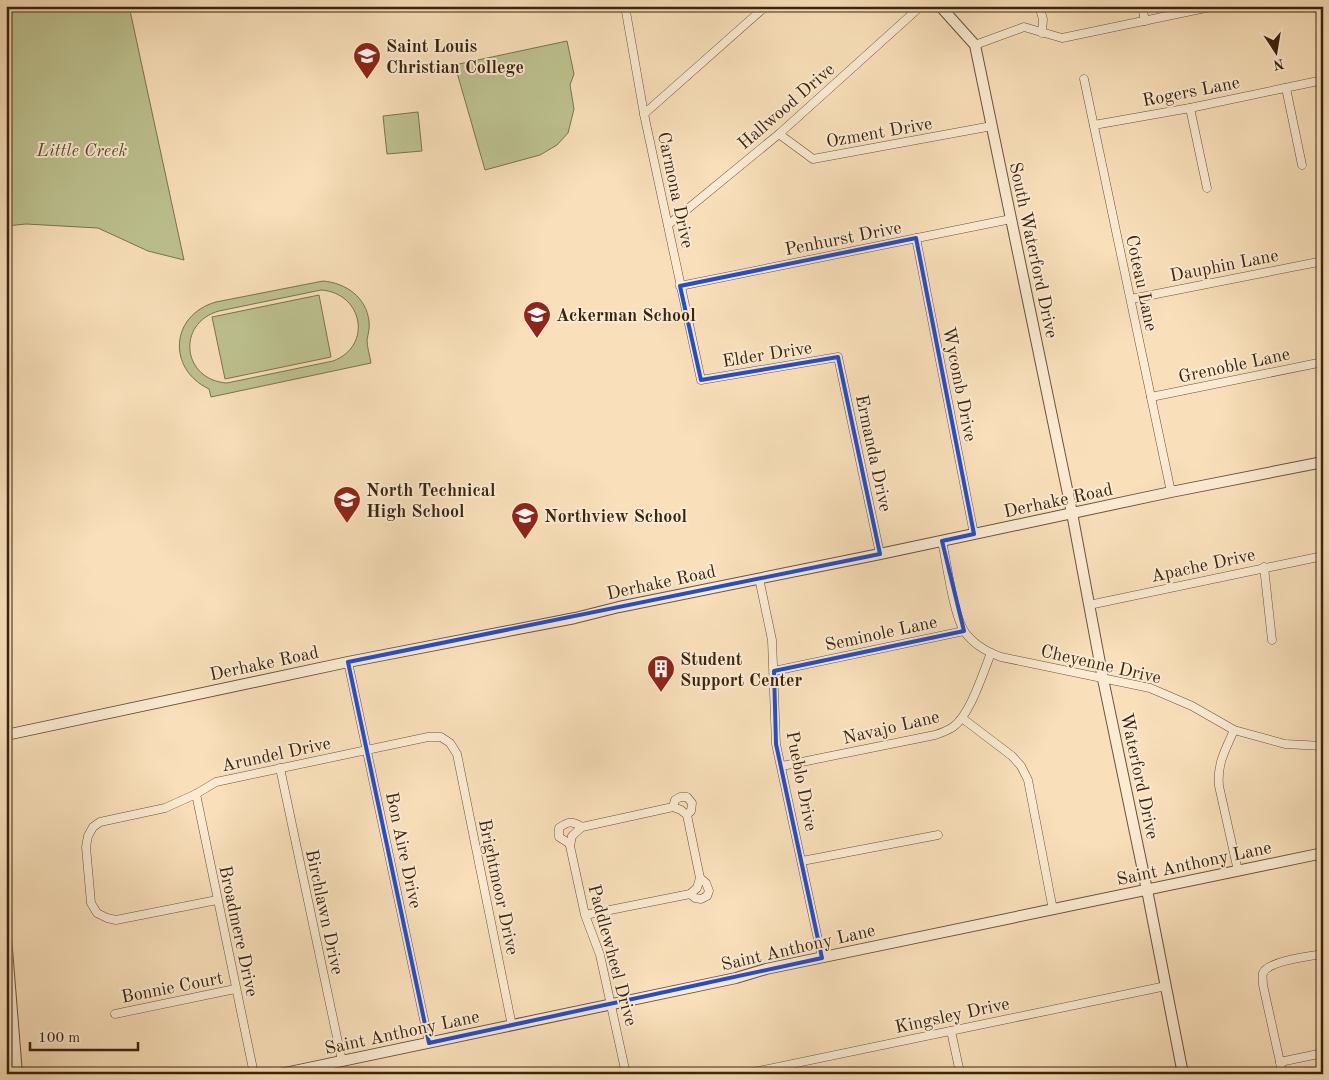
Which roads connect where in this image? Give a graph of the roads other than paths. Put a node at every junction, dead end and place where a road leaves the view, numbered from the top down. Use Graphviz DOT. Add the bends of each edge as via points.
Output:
graph roads {
  1 [pos="625,6"];
  2 [pos="766,6"];
  3 [pos="921,6"];
  4 [pos="940,6"];
  5 [pos="1039,6"];
  6 [pos="1142,6"];
  7 [pos="1215,6"];
  8 [pos="1145,21"];
  9 [pos="1042,32"];
  10 [pos="976,45"];
  11 [pos="1084,79"];
  12 [pos="1323,80"];
  13 [pos="1286,88"];
  14 [pos="1190,108"];
  15 [pos="644,114"];
  16 [pos="1094,125"];
  17 [pos="992,126"];
  18 [pos="779,134"];
  19 [pos="1302,165"];
  20 [pos="1207,188"];
  21 [pos="1011,219"];
  22 [pos="668,226"];
  23 [pos="916,238"];
  24 [pos="1323,261"];
  25 [pos="680,286"];
  26 [pos="1130,299"];
  27 [pos="838,357"];
  28 [pos="1323,362"];
  29 [pos="701,380"];
  30 [pos="1151,397"];
  31 [pos="1323,462"];
  32 [pos="1171,492"];
  33 [pos="1072,514"];
  34 [pos="974,534"];
  35 [pos="942,541"];
  36 [pos="880,554"];
  37 [pos="1323,556"];
  38 [pos="1264,568"];
  39 [pos="759,578"];
  40 [pos="1089,604"];
  41 [pos="964,630"];
  42 [pos="1272,640"];
  43 [pos="991,653"];
  44 [pos="348,662"];
  45 [pos="774,670"];
  46 [pos="1103,679"];
  47 [pos="962,718"];
  48 [pos="1234,730"];
  49 [pos="6,735"];
  50 [pos="1323,746"];
  51 [pos="367,749"];
  52 [pos="457,754"];
  53 [pos="782,766"];
  54 [pos="280,768"];
  55 [pos="196,794"];
  56 [pos="673,807"];
  57 [pos="687,815"];
  58 [pos="582,827"];
  59 [pos="938,835"];
  60 [pos="570,844"];
  61 [pos="1323,854"];
  62 [pos="802,861"];
  63 [pos="1238,871"];
  64 [pos="700,878"];
  65 [pos="1147,890"];
  66 [pos="690,894"];
  67 [pos="217,900"];
  68 [pos="1054,910"];
  69 [pos="585,915"];
  70 [pos="6,937"];
  71 [pos="1323,954"];
  72 [pos="822,958"];
  73 [pos="1166,986"];
  74 [pos="236,989"];
  75 [pos="612,1004"];
  76 [pos="115,1014"];
  77 [pos="512,1026"];
  78 [pos="951,1030"];
  79 [pos="428,1043"];
  80 [pos="1323,1053"];
  81 [pos="342,1061"];
  82 [pos="1280,1062"];
  83 [pos="17,1074"];
  84 [pos="254,1074"];
  85 [pos="280,1074"];
  86 [pos="626,1074"];
  87 [pos="744,1074"];
  88 [pos="963,1074"];
  89 [pos="1183,1074"];
  90 [pos="1282,1074"];
  1 -- 15 [label="street, Carmona Drive"];
  2 -- 15 [label="street"];
  3 -- 18 [label="street, Hallwood Drive"];
  4 -- 10 [label="street"];
  5 -- 9 [label="street"];
  6 -- 8 [label="street"];
  7 -- 8 [label="street"];
  8 -- 9 [label="street" via="1062,38"];
  9 -- 10 [label="street" via="1024,27"];
  10 -- 17 [label="street, South Waterford Drive"];
  11 -- 16 [label="street, Coteau Lane"];
  12 -- 13 [label="street, Rogers Lane"];
  13 -- 14 [label="street, Rogers Lane"];
  13 -- 19 [label="street"];
  14 -- 16 [label="street, Rogers Lane"];
  14 -- 20 [label="street"];
  15 -- 22 [label="street, Carmona Drive"];
  16 -- 26 [label="street, Coteau Lane"];
  17 -- 18 [label="street, Ozment Drive" via="813,159"];
  17 -- 21 [label="street, South Waterford Drive"];
  18 -- 22 [label="street, Hallwood Drive"];
  21 -- 23 [label="street, Penhurst Drive"];
  21 -- 33 [label="street, South Waterford Drive"];
  22 -- 25 [label="street, Carmona Drive"];
  23 -- 25 [label="street, Penhurst Drive"];
  23 -- 34 [label="street, Wycomb Drive"];
  24 -- 26 [label="street, Dauphin Lane"];
  25 -- 29 [label="street, Carmona Drive"];
  26 -- 30 [label="street, Coteau Lane"];
  27 -- 29 [label="street, Elder Drive"];
  27 -- 36 [label="street, Ermanda Drive"];
  28 -- 30 [label="street, Grenoble Lane"];
  30 -- 32 [label="street, Coteau Lane"];
  31 -- 32 [label="street, Derhake Road"];
  32 -- 33 [label="street, Derhake Road"];
  33 -- 34 [label="street, Derhake Road"];
  33 -- 40 [label="street, Waterford Drive"];
  34 -- 35 [label="street, Derhake Road"];
  35 -- 36 [label="street, Derhake Road"];
  35 -- 41 [label="street, Cheyenne Drive"];
  36 -- 39 [label="street, Derhake Road"];
  37 -- 38 [label="street, Apache Drive"];
  38 -- 40 [label="street, Apache Drive"];
  38 -- 42 [label="street"];
  39 -- 44 [label="street, Derhake Road"];
  39 -- 45 [label="street, Pueblo Drive" via="772,640"];
  40 -- 46 [label="street, Waterford Drive"];
  41 -- 43 [label="street, Cheyenne Drive" via="981,648"];
  41 -- 45 [label="street, Seminole Lane"];
  43 -- 46 [label="street, Cheyenne Drive"];
  43 -- 47 [label="street, Navajo Lane"];
  44 -- 49 [label="street, Derhake Road"];
  44 -- 51 [label="street, Bon Aire Drive"];
  45 -- 53 [label="street, Pueblo Drive" via="776,744"];
  46 -- 48 [label="street, Cheyenne Drive" via="1150,688 1192,706"];
  46 -- 65 [label="street, Waterford Drive"];
  47 -- 53 [label="street, Navajo Lane" via="954,726 935,735"];
  47 -- 68 [label="street" via="1012,756 1028,780"];
  48 -- 50 [label="street, Cheyenne Drive" via="1285,744"];
  48 -- 63 [label="street" via="1218,774"];
  51 -- 52 [label="street, Arundel Drive" via="441,737"];
  51 -- 54 [label="street, Arundel Drive"];
  51 -- 79 [label="street, Bon Aire Drive"];
  52 -- 77 [label="street, Brightmoor Drive"];
  53 -- 62 [label="street, Pueblo Drive"];
  54 -- 55 [label="street, Arundel Drive" via="216,782"];
  54 -- 81 [label="street, Birchlawn Drive"];
  55 -- 67 [label="street, Broadmere Drive"];
  55 -- 67 [label="street, Arundel Drive" via="165,808 100,822 93,827 86,847 91,903 97,913 116,920"];
  56 -- 57 [label="street"];
  56 -- 57 [label="street" via="675,800 687,797 692,803"];
  56 -- 58 [label="street"];
  57 -- 64 [label="street"];
  58 -- 60 [label="street, Paddlewheel Drive" via="572,836"];
  58 -- 60 [label="street, Paddlewheel Drive" via="566,822 559,828 559,837"];
  59 -- 62 [label="street"];
  60 -- 69 [label="street, Paddlewheel Drive"];
  61 -- 63 [label="street, Saint Anthony Lane"];
  62 -- 72 [label="street, Pueblo Drive"];
  63 -- 65 [label="street, Saint Anthony Lane"];
  64 -- 66 [label="street" via="697,888"];
  64 -- 66 [label="street" via="706,882 707,896 701,900"];
  65 -- 68 [label="street, Saint Anthony Lane"];
  65 -- 73 [label="street, Waterford Drive"];
  66 -- 69 [label="street"];
  67 -- 74 [label="street, Broadmere Drive"];
  68 -- 72 [label="street, Saint Anthony Lane"];
  69 -- 75 [label="street, Paddlewheel Drive" via="600,955"];
  70 -- 83 [label="street"];
  71 -- 82 [label="street" via="1276,964 1263,974"];
  72 -- 75 [label="street, Saint Anthony Lane"];
  73 -- 78 [label="street, Kingsley Drive"];
  73 -- 89 [label="street, Waterford Drive"];
  74 -- 76 [label="street, Bonnie Court"];
  74 -- 84 [label="street, Broadmere Drive"];
  75 -- 77 [label="street, Saint Anthony Lane"];
  75 -- 86 [label="street, Paddlewheel Drive"];
  77 -- 79 [label="street, Saint Anthony Lane"];
  78 -- 87 [label="street, Kingsley Drive"];
  78 -- 88 [label="street"];
  79 -- 81 [label="street, Saint Anthony Lane"];
  80 -- 82 [label="street"];
  81 -- 85 [label="street, Saint Anthony Lane"];
  82 -- 90 [label="street"];
}
